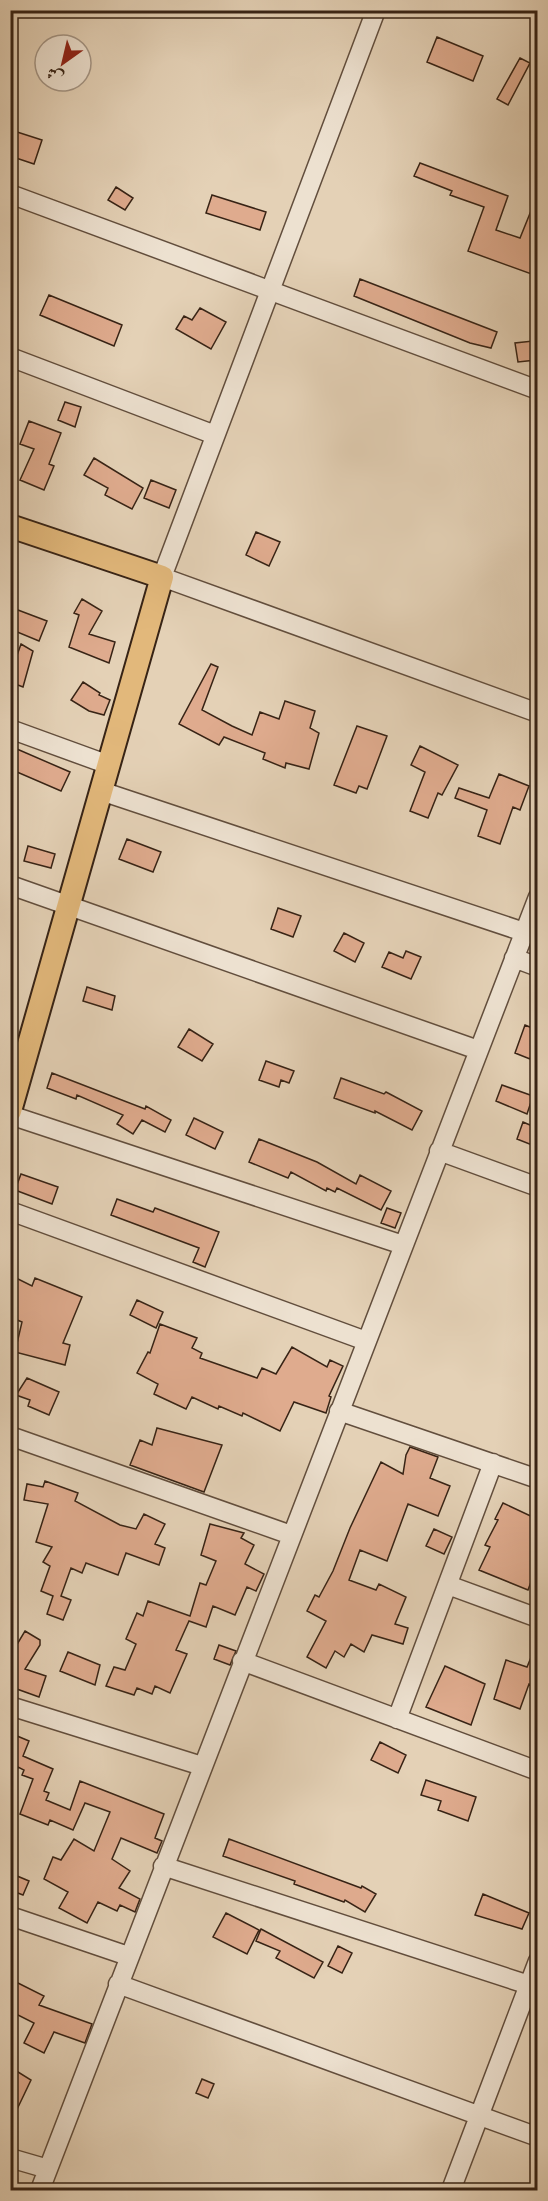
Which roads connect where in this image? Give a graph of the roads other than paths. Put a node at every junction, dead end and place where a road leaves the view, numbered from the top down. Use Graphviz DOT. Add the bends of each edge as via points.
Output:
graph roads {
  1 [pos="376,10"];
  2 [pos="10,194"];
  3 [pos="271,290"];
  4 [pos="10,357"];
  5 [pos="537,390"];
  6 [pos="215,435"];
  7 [pos="10,526"];
  8 [pos="162,577"];
  9 [pos="537,713"];
  10 [pos="10,729"];
  11 [pos="109,765"];
  12 [pos="101,791"];
  13 [pos="10,885"];
  14 [pos="537,897"];
  15 [pos="69,904"];
  16 [pos="524,932"];
  17 [pos="514,958"];
  18 [pos="537,967"];
  19 [pos="478,1050"];
  20 [pos="16,1069"];
  21 [pos="10,1113"];
  22 [pos="439,1151"];
  23 [pos="537,1187"];
  24 [pos="10,1211"];
  25 [pos="403,1245"];
  26 [pos="366,1341"];
  27 [pos="339,1411"];
  28 [pos="10,1436"];
  29 [pos="493,1463"];
  30 [pos="537,1479"];
  31 [pos="291,1534"];
  32 [pos="448,1585"];
  33 [pos="537,1618"];
  34 [pos="242,1661"];
  35 [pos="10,1706"];
  36 [pos="397,1719"];
  37 [pos="202,1766"];
  38 [pos="537,1771"];
  39 [pos="163,1866"];
  40 [pos="10,1916"];
  41 [pos="128,1956"];
  42 [pos="537,1961"];
  43 [pos="118,1984"];
  44 [pos="529,1985"];
  45 [pos="479,2116"];
  46 [pos="537,2137"];
  47 [pos="10,2158"];
  48 [pos="48,2169"];
  49 [pos="40,2190"];
  50 [pos="451,2190"];
  1 -- 3 [label="street"];
  2 -- 3 [label="street"];
  3 -- 5 [label="street"];
  3 -- 6 [label="street"];
  4 -- 6 [label="street"];
  6 -- 8 [label="street"];
  7 -- 8 [label="main road"];
  8 -- 9 [label="street"];
  8 -- 11 [label="main road"];
  10 -- 11 [label="street"];
  11 -- 12 [label="main road"];
  12 -- 15 [label="main road"];
  12 -- 16 [label="street"];
  13 -- 15 [label="street"];
  14 -- 16 [label="street"];
  15 -- 19 [label="street"];
  15 -- 20 [label="main road"];
  16 -- 17 [label="street"];
  17 -- 18 [label="street"];
  17 -- 19 [label="street"];
  19 -- 22 [label="street"];
  20 -- 21 [label="main road"];
  21 -- 25 [label="street"];
  22 -- 23 [label="street"];
  22 -- 25 [label="street"];
  24 -- 26 [label="street"];
  25 -- 26 [label="street"];
  26 -- 27 [label="street"];
  27 -- 29 [label="street"];
  27 -- 31 [label="street"];
  28 -- 31 [label="street"];
  29 -- 30 [label="street"];
  29 -- 32 [label="street"];
  31 -- 34 [label="street"];
  32 -- 33 [label="street"];
  32 -- 36 [label="street"];
  34 -- 36 [label="street"];
  34 -- 37 [label="street"];
  35 -- 37 [label="street"];
  36 -- 38 [label="street"];
  37 -- 39 [label="street"];
  39 -- 41 [label="street"];
  39 -- 44 [label="street"];
  40 -- 41 [label="street"];
  41 -- 43 [label="street"];
  42 -- 44 [label="street"];
  43 -- 45 [label="street"];
  43 -- 48 [label="street"];
  44 -- 45 [label="street"];
  45 -- 46 [label="street"];
  45 -- 50 [label="street"];
  47 -- 48 [label="street"];
  48 -- 49 [label="street"];
}
